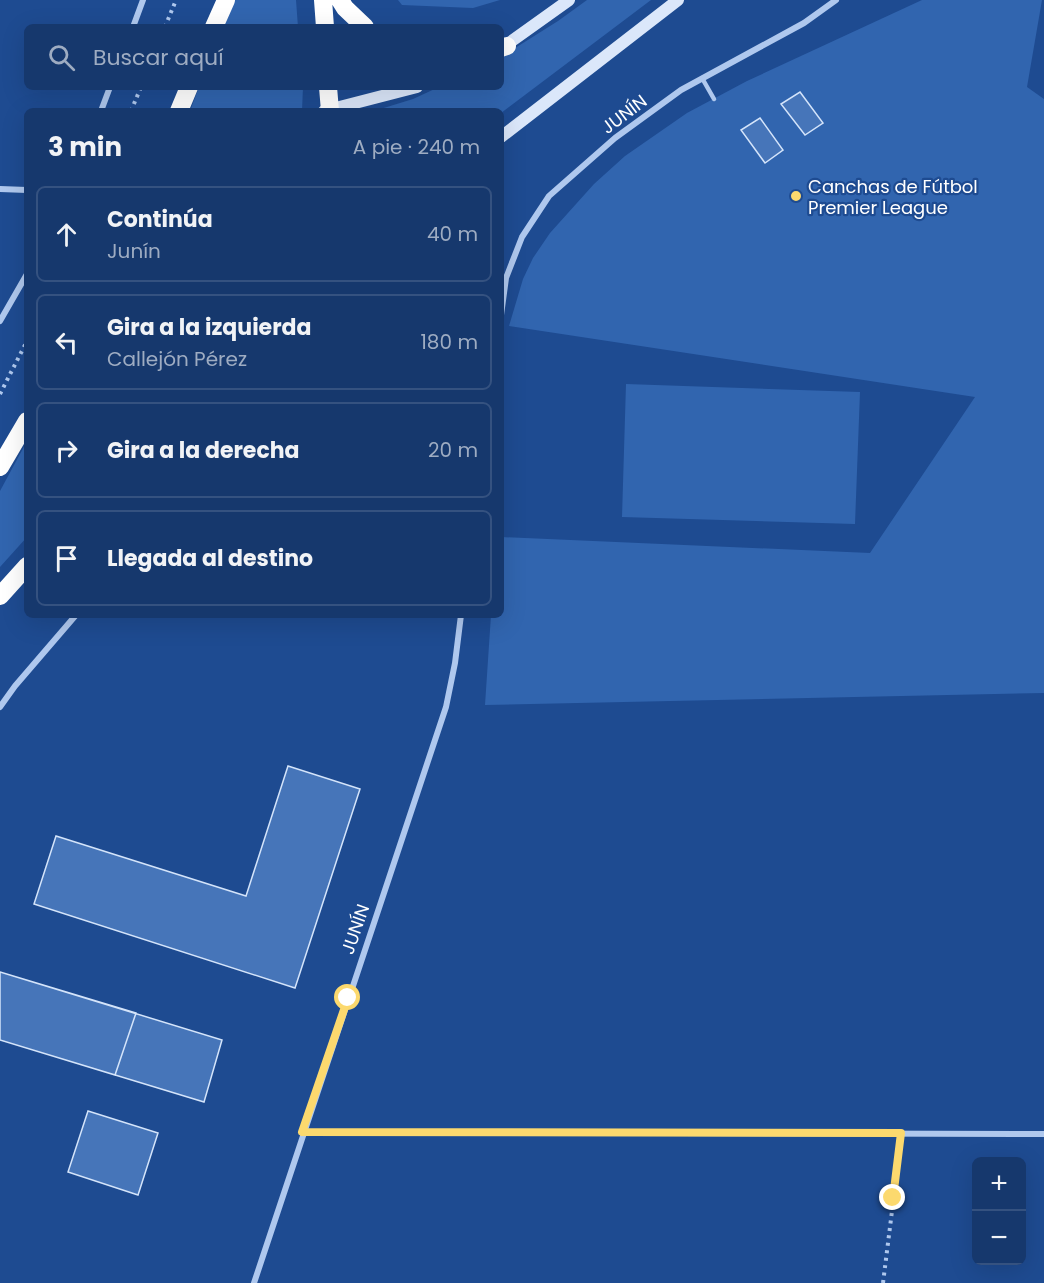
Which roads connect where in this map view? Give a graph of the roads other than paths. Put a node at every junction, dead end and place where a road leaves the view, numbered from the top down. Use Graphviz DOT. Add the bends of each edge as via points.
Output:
graph roads {
  1 [pos="143,0"];
  2 [pos="226,0"];
  3 [pos="323,0"];
  4 [pos="340,0"];
  5 [pos="568,0"];
  6 [pos="678,0"];
  7 [pos="836,0"];
  8 [pos="134,24"];
  9 [pos="215,24"];
  10 [pos="325,24"];
  11 [pos="362,24"];
  12 [pos="504,46"];
  13 [pos="702,78"];
  14 [pos="109,90"];
  15 [pos="188,90"];
  16 [pos="328,90"];
  17 [pos="405,90"];
  18 [pos="714,99"];
  19 [pos="101,108"];
  20 [pos="180,108"];
  21 [pos="328,108"];
  22 [pos="336,108"];
  23 [pos="504,134"];
  24 [pos="0,189"];
  25 [pos="24,190"];
  26 [pos="24,279"];
  27 [pos="504,293"];
  28 [pos="0,321"];
  29 [pos="24,426"];
  30 [pos="0,467"];
  31 [pos="24,570"];
  32 [pos="0,596"];
  33 [pos="73,618"];
  34 [pos="461,618"];
  35 [pos="0,707"];
  36 [pos="302,1132"];
  37 [pos="1044,1134"];
  38 [pos="254,1283"];
  1 -- 8 [label="street"];
  2 -- 9 [label="highway"];
  3 -- 10 [label="highway"];
  4 -- 11 [label="highway"];
  5 -- 12 [label="main road"];
  6 -- 23 [label="main road"];
  7 -- 13 [label="street, JUNÍN" via="804,23"];
  13 -- 18 [label="lane"];
  13 -- 27 [label="street, JUNÍN" via="615,138 549,196 522,237"];
  14 -- 19 [label="street"];
  15 -- 20 [label="highway"];
  16 -- 21 [label="highway"];
  17 -- 22 [label="main road"];
  24 -- 25 [label="street"];
  26 -- 28 [label="street"];
  29 -- 30 [label="highway"];
  31 -- 32 [label="highway"];
  33 -- 35 [label="street"];
  34 -- 36 [label="street, JUNÍN" via="446,707"];
  36 -- 37 [label="street"];
  36 -- 38 [label="street, JUNÍN"];
}
